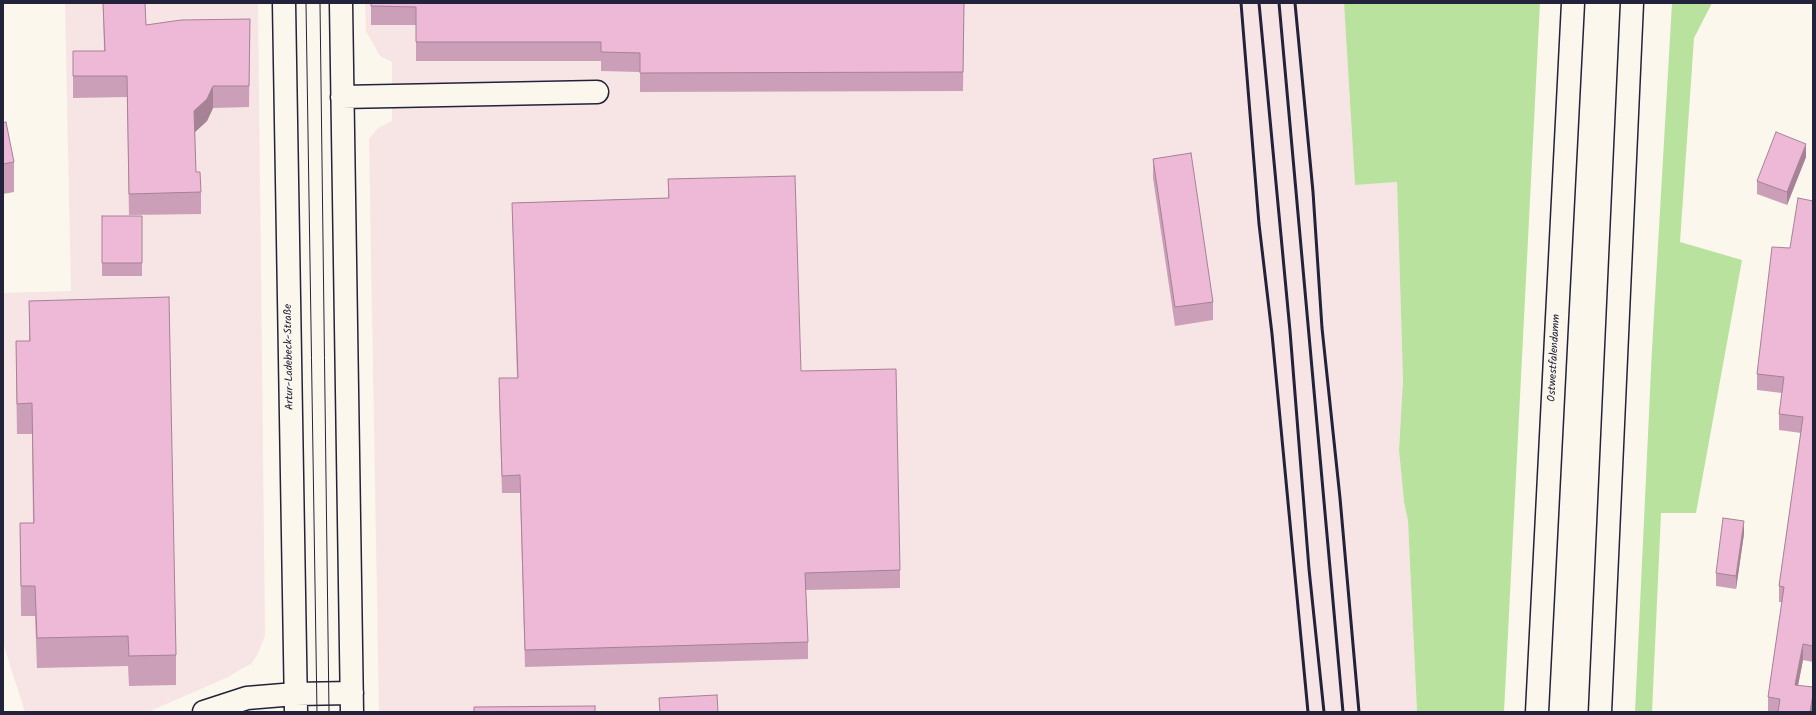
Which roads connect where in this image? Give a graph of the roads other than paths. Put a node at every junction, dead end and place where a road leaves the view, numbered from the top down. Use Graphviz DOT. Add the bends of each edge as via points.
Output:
graph roads {
  1 [pos="284,3"];
  2 [pos="341,3"];
  3 [pos="1573,3"];
  4 [pos="1632,3"];
  5 [pos="597,92"];
  6 [pos="342,96"];
  7 [pos="296,703"];
  8 [pos="352,703"];
  9 [pos="204,712"];
  10 [pos="1537,712"];
  11 [pos="1600,712"];
  1 -- 7 [label="main road, Artur-Ladebeck-Straße"];
  2 -- 6 [label="main road"];
  3 -- 10 [label="main road, Ostwestfalendamm"];
  4 -- 11 [label="main road"];
  5 -- 6 [label="main road"];
  6 -- 8 [label="main road"];
  7 -- 8 [label="main road"];
  7 -- 9 [label="main road" via="247,698"];
}
